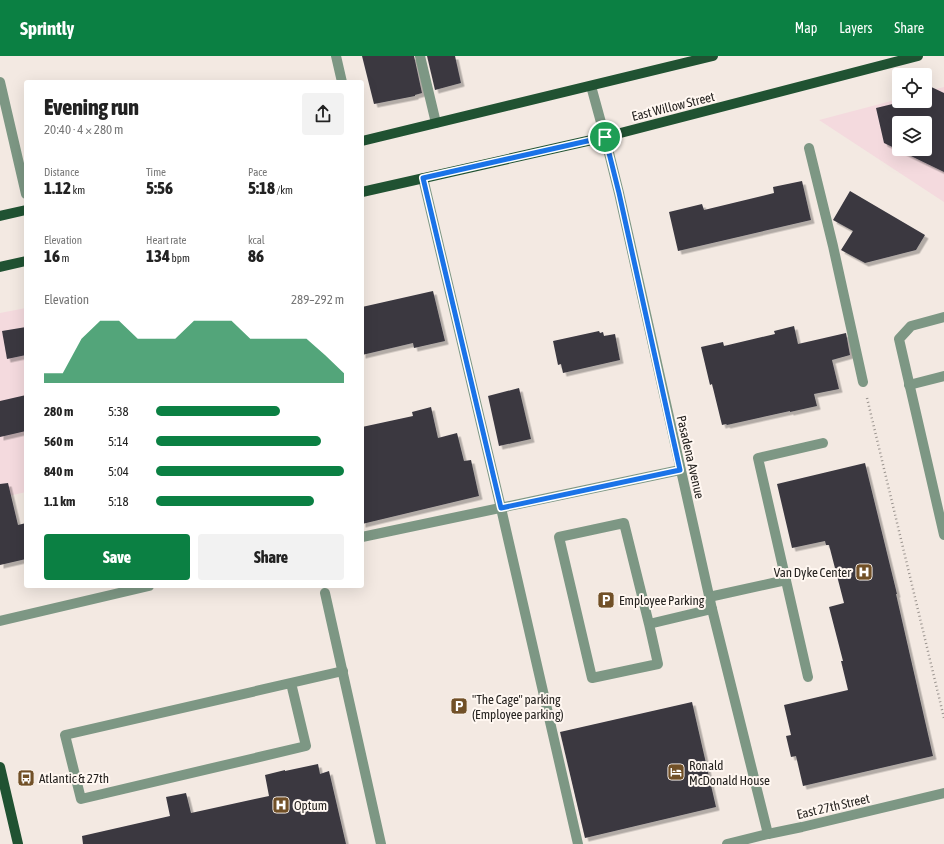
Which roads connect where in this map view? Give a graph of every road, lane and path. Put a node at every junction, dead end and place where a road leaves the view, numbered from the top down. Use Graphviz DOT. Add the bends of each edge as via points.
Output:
graph roads {
  1 [pos="336,56"];
  2 [pos="420,56"];
  3 [pos="713,56"];
  4 [pos="918,56"];
  5 [pos="342,80"];
  6 [pos="0,82"];
  7 [pos="590,86"];
  8 [pos="436,123"];
  9 [pos="605,137"];
  10 [pos="364,141"];
  11 [pos="809,148"];
  12 [pos="423,178"];
  13 [pos="24,185"];
  14 [pos="364,192"];
  15 [pos="24,210"];
  16 [pos="0,216"];
  17 [pos="24,261"];
  18 [pos="0,266"];
  19 [pos="944,317"];
  20 [pos="944,376"];
  21 [pos="863,382"];
  22 [pos="909,385"];
  23 [pos="823,443"];
  24 [pos="680,470"];
  25 [pos="501,508"];
  26 [pos="944,535"];
  27 [pos="364,537"];
  28 [pos="786,580"];
  29 [pos="127,589"];
  30 [pos="325,592"];
  31 [pos="709,597"];
  32 [pos="712,609"];
  33 [pos="0,621"];
  34 [pos="649,624"];
  35 [pos="343,671"];
  36 [pos="808,677"];
  37 [pos="291,683"];
  38 [pos="944,718"];
  39 [pos="0,767"];
  40 [pos="944,793"];
  41 [pos="768,834"];
  42 [pos="18,844"];
  43 [pos="382,844"];
  44 [pos="578,844"];
  45 [pos="728,844"];
  1 -- 5 [label="street"];
  2 -- 8 [label="street"];
  3 -- 7 [label="main road"];
  4 -- 9 [label="main road, East Willow Street"];
  6 -- 13 [label="street"];
  7 -- 8 [label="main road"];
  7 -- 9 [label="street, Pasadena Avenue"];
  8 -- 10 [label="main road"];
  9 -- 12 [label="main road, East Willow Street"];
  9 -- 24 [label="street, Pasadena Avenue"];
  11 -- 21 [label="street"];
  12 -- 14 [label="main road, East Willow Street"];
  12 -- 25 [label="street"];
  15 -- 16 [label="main road"];
  17 -- 18 [label="main road"];
  19 -- 22 [label="street" via="911,326 898,340"];
  20 -- 22 [label="street"];
  21 -- 38 [label="path"];
  22 -- 26 [label="street"];
  23 -- 28 [label="street" via="758,458"];
  24 -- 25 [label="street"];
  24 -- 31 [label="street, Pasadena Avenue"];
  25 -- 27 [label="street"];
  25 -- 44 [label="street"];
  28 -- 31 [label="street"];
  28 -- 36 [label="street"];
  29 -- 33 [label="street"];
  30 -- 35 [label="street"];
  31 -- 32 [label="street, Pasadena Avenue"];
  32 -- 34 [label="street"];
  32 -- 41 [label="street, Pasadena Avenue"];
  34 -- 34 [label="street" via="658,664 592,678 559,537 624,523"];
  35 -- 37 [label="street"];
  35 -- 43 [label="street"];
  37 -- 37 [label="street" via="65,735 81,799 306,746"];
  39 -- 42 [label="main road"];
  40 -- 41 [label="street, East 27th Street"];
  41 -- 45 [label="street, East 27th Street"];
}
